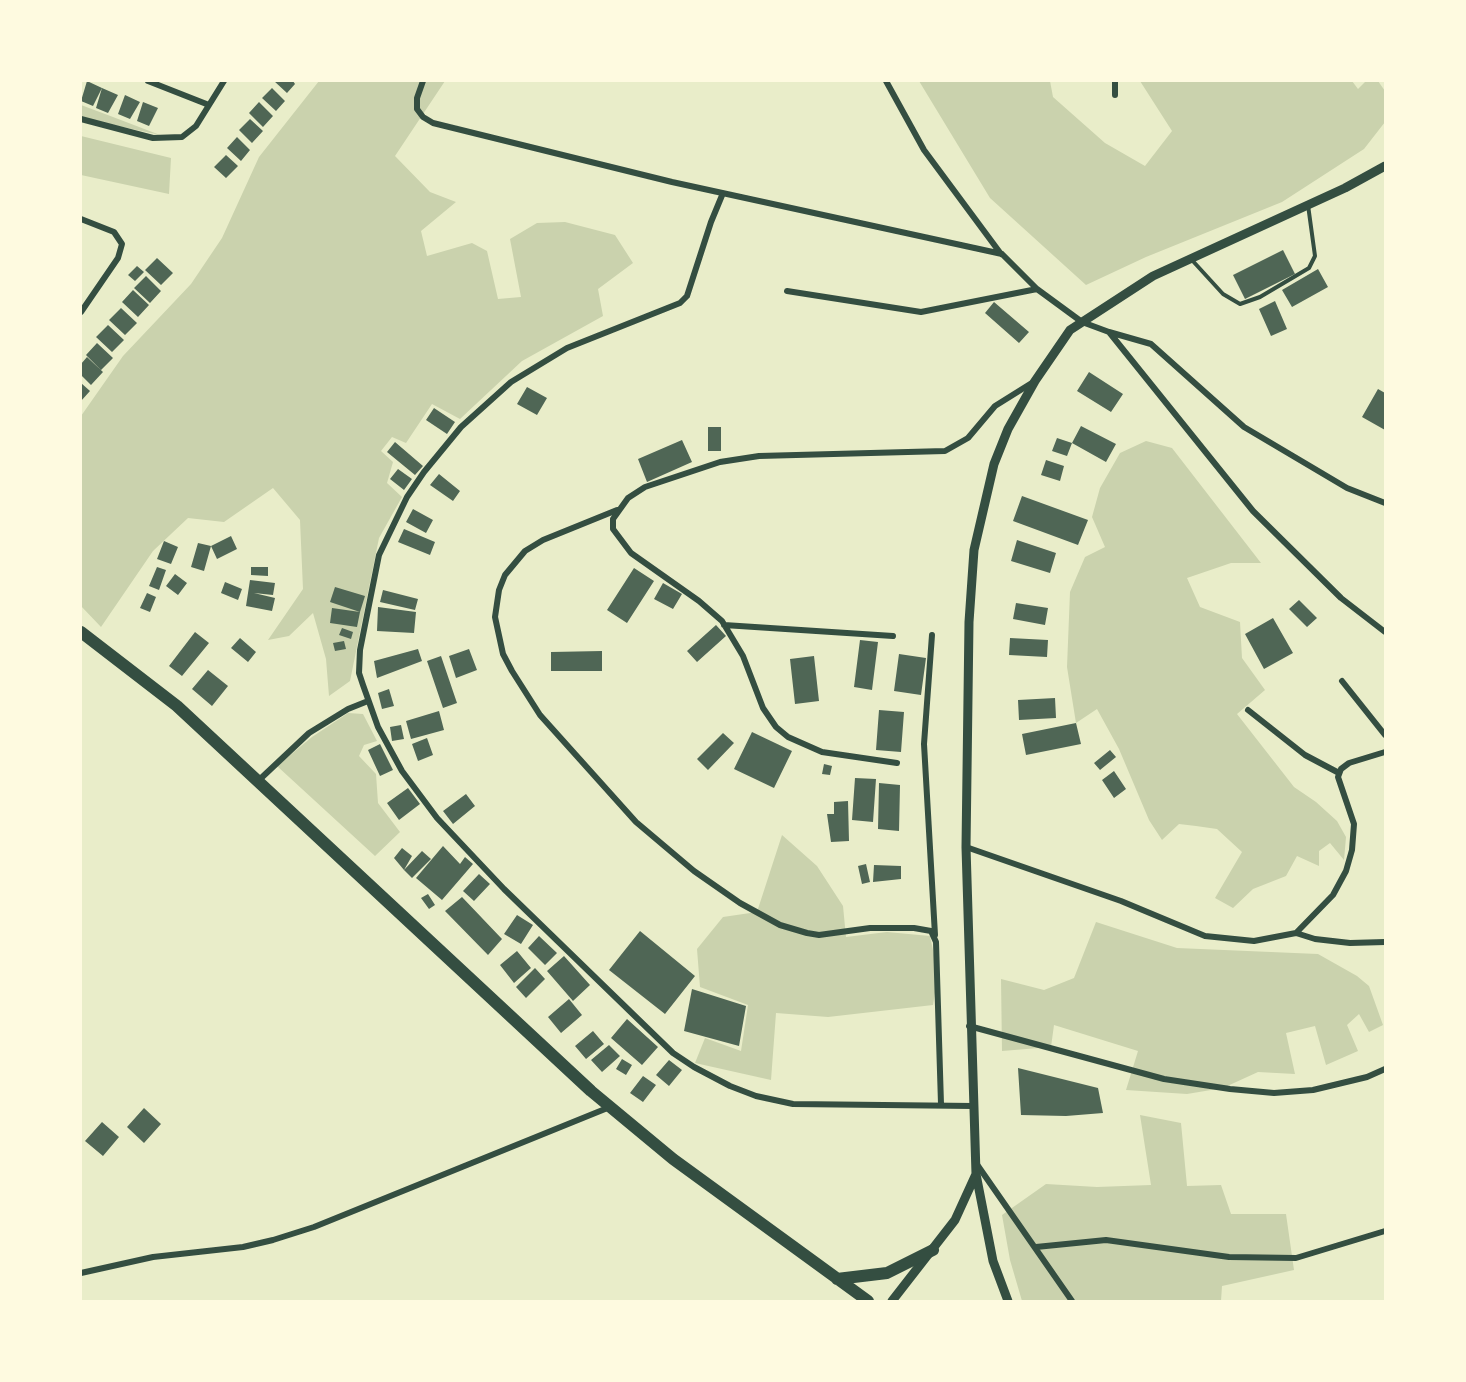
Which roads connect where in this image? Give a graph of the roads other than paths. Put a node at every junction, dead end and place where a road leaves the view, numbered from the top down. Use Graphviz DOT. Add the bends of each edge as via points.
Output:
graph roads {
  1 [pos="148,81"];
  2 [pos="224,81"];
  3 [pos="423,81"];
  4 [pos="886,81"];
  5 [pos="1115,81"];
  6 [pos="1115,95"];
  7 [pos="208,105"];
  8 [pos="81,119"];
  9 [pos="1385,166"];
  10 [pos="723,193"];
  11 [pos="1308,204"];
  12 [pos="81,219"];
  13 [pos="1002,254"];
  14 [pos="1191,259"];
  15 [pos="1037,289"];
  16 [pos="787,291"];
  17 [pos="81,312"];
  18 [pos="1082,322"];
  19 [pos="1109,332"];
  20 [pos="1035,381"];
  21 [pos="1385,503"];
  22 [pos="617,510"];
  23 [pos="724,625"];
  24 [pos="81,632"];
  25 [pos="1385,632"];
  26 [pos="932,635"];
  27 [pos="893,636"];
  28 [pos="1342,681"];
  29 [pos="368,701"];
  30 [pos="1248,710"];
  31 [pos="1385,735"];
  32 [pos="1385,752"];
  33 [pos="897,763"];
  34 [pos="1339,773"];
  35 [pos="258,781"];
  36 [pos="966,847"];
  37 [pos="1296,933"];
  38 [pos="935,938"];
  39 [pos="1385,942"];
  40 [pos="969,1026"];
  41 [pos="1385,1069"];
  42 [pos="940,1104"];
  43 [pos="973,1106"];
  44 [pos="610,1107"];
  45 [pos="976,1163"];
  46 [pos="976,1174"];
  47 [pos="1385,1232"];
  48 [pos="1036,1247"];
  49 [pos="933,1250"];
  50 [pos="81,1273"];
  51 [pos="837,1279"];
  52 [pos="868,1301"];
  53 [pos="892,1301"];
  54 [pos="1008,1301"];
  55 [pos="1072,1301"];
  1 -- 7 [label="street"];
  2 -- 7 [label="street"];
  3 -- 10 [label="street" via="417,98 420,114 433,123"];
  4 -- 13 [label="street" via="924,150"];
  5 -- 6 [label="street"];
  7 -- 8 [label="street" via="186,135 166,139"];
  9 -- 11 [label="street"];
  10 -- 13 [label="street"];
  10 -- 29 [label="street" via="687,296 680,303 567,348 511,382 461,427 424,472 407,497 379,555 360,650 359,673"];
  11 -- 14 [label="street"];
  11 -- 14 [label="lane" via="1315,256 1309,268 1260,297 1240,304 1223,294"];
  12 -- 17 [label="street" via="114,232 122,244"];
  13 -- 15 [label="street"];
  14 -- 18 [label="street" via="1153,276"];
  15 -- 16 [label="street" via="921,312"];
  15 -- 18 [label="street"];
  18 -- 19 [label="street"];
  18 -- 20 [label="street" via="1059,343"];
  19 -- 21 [label="street" via="1151,344 1244,427 1333,481"];
  19 -- 25 [label="street" via="1253,511 1341,598"];
  20 -- 22 [label="street" via="1001,401 968,438 945,451 759,456 720,462 645,487"];
  20 -- 36 [label="street" via="994,464 974,550 969,622"];
  22 -- 23 [label="street" via="613,529 631,554 699,601"];
  22 -- 38 [label="street" via="525,551 512,564 499,590 495,617 503,654 540,715 636,822 694,871 780,926 807,933 914,928 930,930"];
  23 -- 27 [label="street"];
  23 -- 33 [label="street" via="743,656 763,708 788,737 822,752"];
  24 -- 35 [label="main road" via="177,706"];
  26 -- 38 [label="street" via="924,744"];
  28 -- 31 [label="street"];
  29 -- 35 [label="street" via="309,732"];
  29 -- 42 [label="street" via="402,771 437,818 504,889 673,1053 730,1086 793,1104"];
  30 -- 34 [label="street" via="1297,750"];
  32 -- 34 [label="street" via="1349,763"];
  34 -- 37 [label="street" via="1354,824 1352,850 1346,871 1332,894"];
  35 -- 44 [label="main road"];
  36 -- 37 [label="street" via="1121,901 1205,936 1254,941"];
  36 -- 40 [label="street"];
  37 -- 39 [label="street" via="1338,942"];
  38 -- 42 [label="street"];
  40 -- 41 [label="street" via="1164,1079 1230,1089 1274,1093 1312,1089"];
  40 -- 43 [label="street"];
  42 -- 43 [label="street"];
  43 -- 45 [label="street"];
  44 -- 50 [label="street" via="294,1234 243,1247 153,1257"];
  44 -- 51 [label="main road" via="673,1159"];
  45 -- 46 [label="street"];
  45 -- 48 [label="street"];
  46 -- 49 [label="street" via="960,1212"];
  46 -- 54 [label="street" via="993,1261"];
  47 -- 48 [label="street" via="1296,1258 1229,1257 1106,1240"];
  48 -- 55 [label="street"];
  49 -- 51 [label="main road" via="887,1273"];
  49 -- 53 [label="street"];
  51 -- 52 [label="main road"];
}
